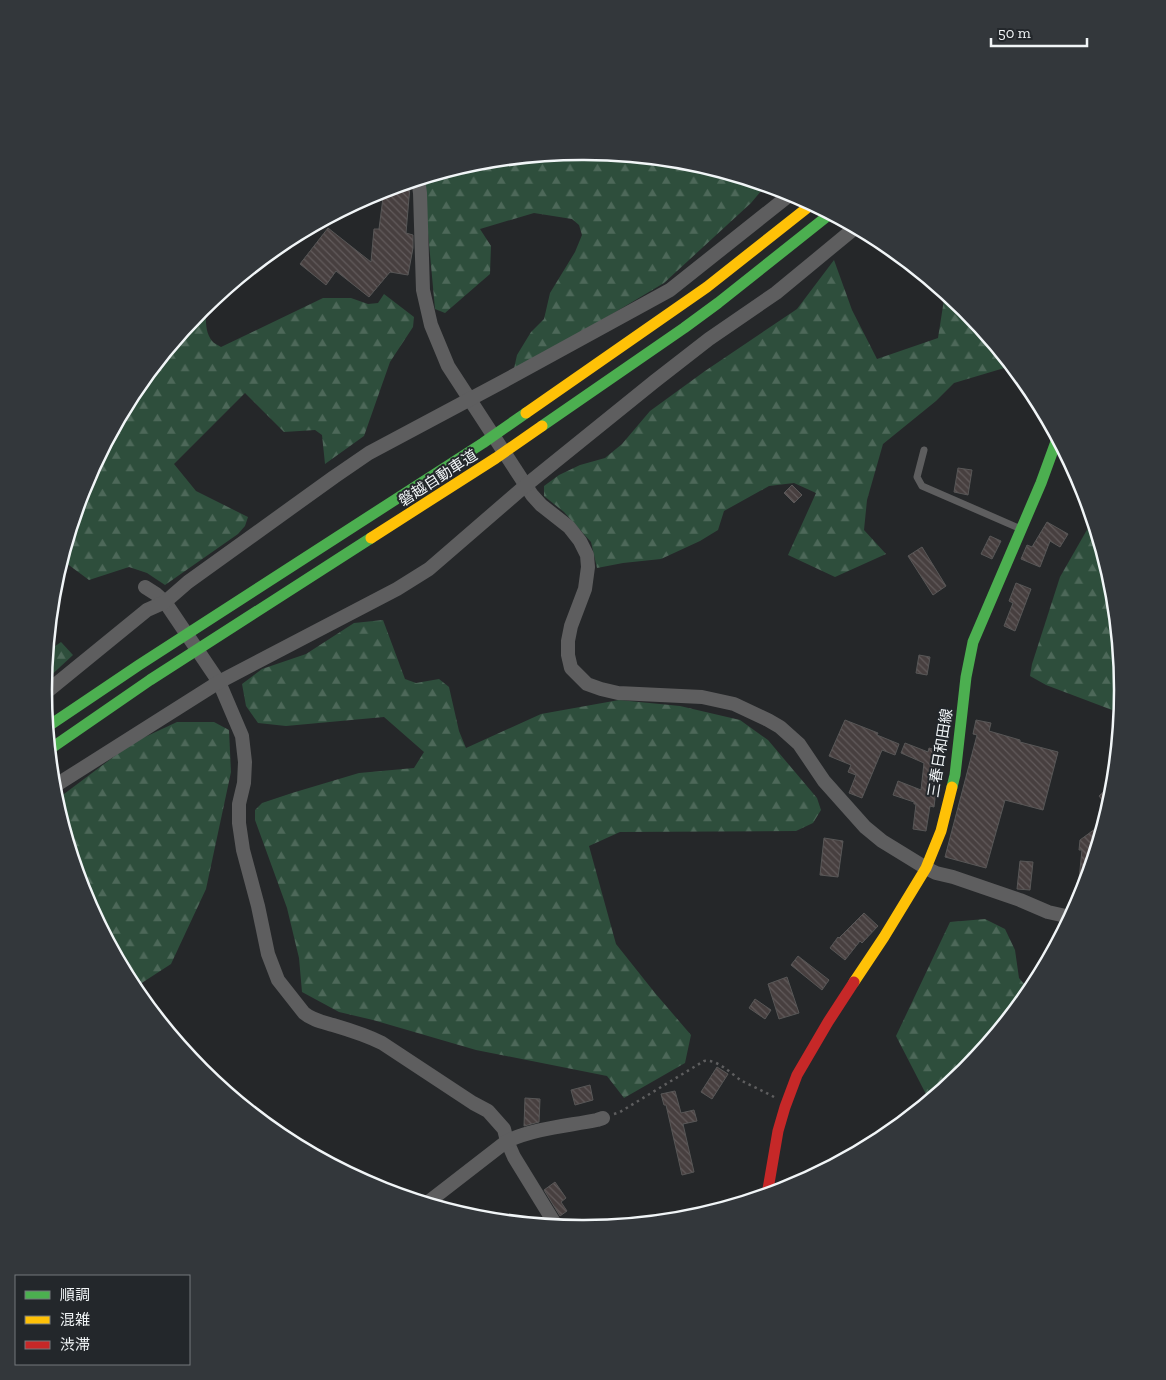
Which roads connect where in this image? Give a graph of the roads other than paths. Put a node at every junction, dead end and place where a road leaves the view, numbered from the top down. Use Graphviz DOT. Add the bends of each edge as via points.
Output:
graph roads {
  1 [pos="419,186"];
  2 [pos="784,199"];
  3 [pos="806,209"];
  4 [pos="825,218"];
  5 [pos="850,232"];
  6 [pos="474,404"];
  7 [pos="1054,447"];
  8 [pos="924,450"];
  9 [pos="525,486"];
  10 [pos="1022,529"];
  11 [pos="145,587"];
  12 [pos="168,606"];
  13 [pos="217,679"];
  14 [pos="52,687"];
  15 [pos="54,723"];
  16 [pos="56,745"];
  17 [pos="61,782"];
  18 [pos="926,868"];
  19 [pos="1063,915"];
  20 [pos="603,1118"];
  21 [pos="507,1141"];
  22 [pos="769,1186"];
  23 [pos="433,1198"];
  24 [pos="552,1219"];
  1 -- 6 [label="street" via="423,290 427,310 448,366"];
  2 -- 6 [label="street" via="670,290"];
  3 -- 15 [label="main road, 磐越自動車道" via="670,314 491,438"];
  4 -- 16 [label="main road, 磐越自動車道" via="718,303 496,458 150,680"];
  5 -- 9 [label="street" via="776,293 708,339"];
  6 -- 9 [label="street"];
  6 -- 12 [label="street" via="370,453 334,476 188,582"];
  7 -- 10 [label="main road, 三春日和田線"];
  8 -- 10 [label="lane" via="917,477 922,486"];
  9 -- 13 [label="street" via="429,570"];
  9 -- 18 [label="street" via="541,505 569,527 587,555 585,589 568,641 571,668 580,678 587,684 618,692 702,697 734,704 768,720 799,744 824,780 865,827"];
  10 -- 18 [label="main road, 三春日和田線" via="973,642 955,775 941,831"];
  11 -- 12 [label="street"];
  12 -- 13 [label="street"];
  12 -- 14 [label="street" via="147,610"];
  13 -- 17 [label="street"];
  13 -- 21 [label="street" via="242,736 245,762 239,823 268,954 278,980 308,1016 382,1043 488,1111 504,1129"];
  18 -- 19 [label="street"];
  18 -- 22 [label="main road, 三春日和田線" via="797,1074 778,1130"];
  20 -- 21 [label="street" via="522,1134"];
  21 -- 23 [label="street"];
  21 -- 24 [label="street"];
}
